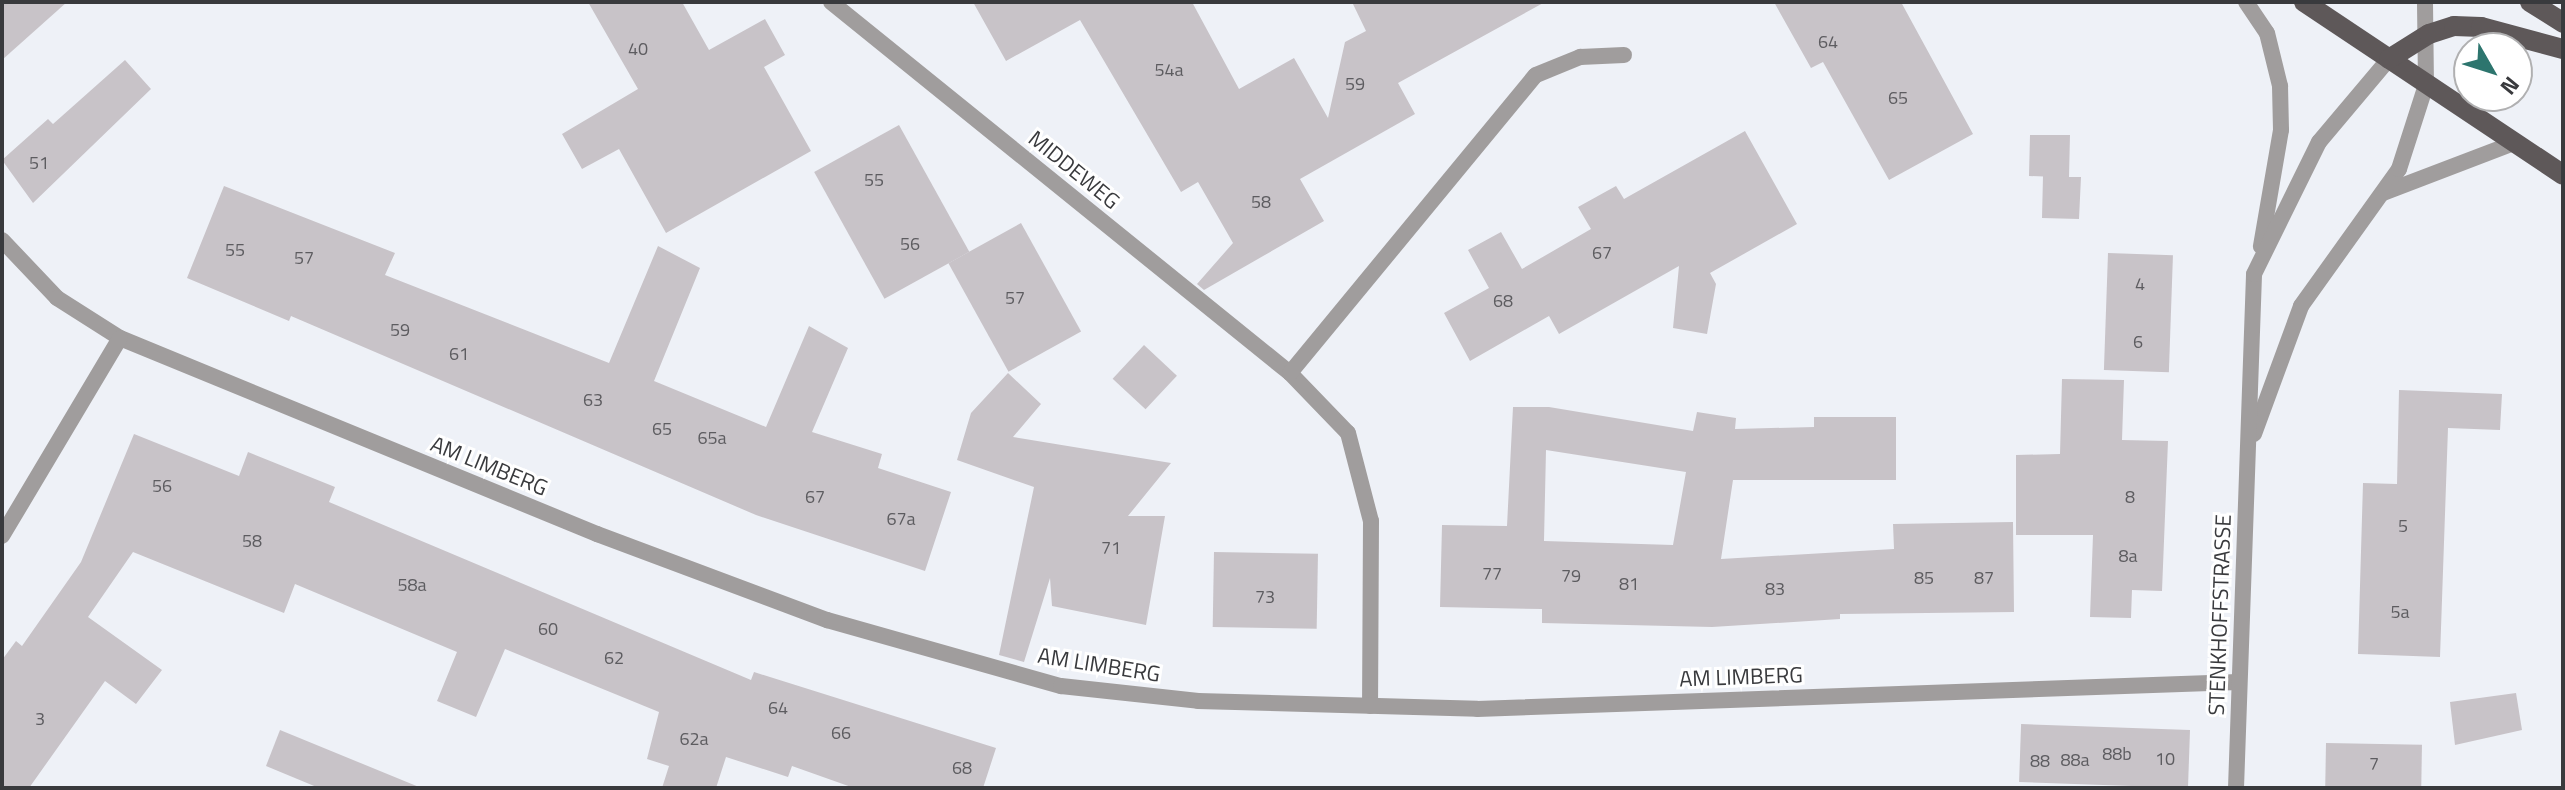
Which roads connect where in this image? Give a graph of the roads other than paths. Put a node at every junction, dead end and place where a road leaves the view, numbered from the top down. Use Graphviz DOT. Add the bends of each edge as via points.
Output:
graph roads {
  1 [pos="831,2"];
  2 [pos="2246,2"];
  3 [pos="2304,2"];
  4 [pos="2425,2"];
  5 [pos="2530,2"];
  6 [pos="2563,23"];
  7 [pos="2429,34"];
  8 [pos="2563,49"];
  9 [pos="1624,55"];
  10 [pos="2389,59"];
  11 [pos="2426,85"];
  12 [pos="2511,144"];
  13 [pos="2563,175"];
  14 [pos="2383,193"];
  15 [pos="2,240"];
  16 [pos="2254,274"];
  17 [pos="120,338"];
  18 [pos="1290,373"];
  19 [pos="2251,443"];
  20 [pos="2,536"];
  21 [pos="2239,682"];
  22 [pos="1370,706"];
  23 [pos="2236,788"];
  1 -- 18 [label="street, MIDDEWEG"];
  2 -- 16 [label="street" via="2267,33 2277,66 2281,116"];
  3 -- 10 [label="main road"];
  4 -- 7 [label="street, STENKHOFFSTRASSE"];
  5 -- 6 [label="main road"];
  7 -- 8 [label="main road" via="2454,26 2481,27"];
  7 -- 10 [label="main road"];
  7 -- 11 [label="street, STENKHOFFSTRASSE"];
  9 -- 18 [label="street" via="1580,57 1536,75"];
  10 -- 11 [label="main road"];
  10 -- 16 [label="street, STENKHOFFSTRASSE" via="2319,142"];
  11 -- 12 [label="main road"];
  11 -- 14 [label="street, STENKHOFFSTRASSE" via="2399,169"];
  12 -- 13 [label="main road"];
  12 -- 14 [label="street"];
  14 -- 19 [label="street, STENKHOFFSTRASSE" via="2301,306"];
  15 -- 17 [label="street, AM LIMBERG" via="57,298"];
  16 -- 19 [label="street, STENKHOFFSTRASSE" via="2247,359"];
  17 -- 20 [label="street"];
  17 -- 22 [label="street, AM LIMBERG" via="597,534 827,620 1061,686 1198,701"];
  18 -- 22 [label="street, MIDDEWEG" via="1348,433 1371,521"];
  19 -- 21 [label="street, STENKHOFFSTRASSE"];
  21 -- 22 [label="street, AM LIMBERG" via="1477,709"];
  21 -- 23 [label="street, STENKHOFFSTRASSE"];
}
